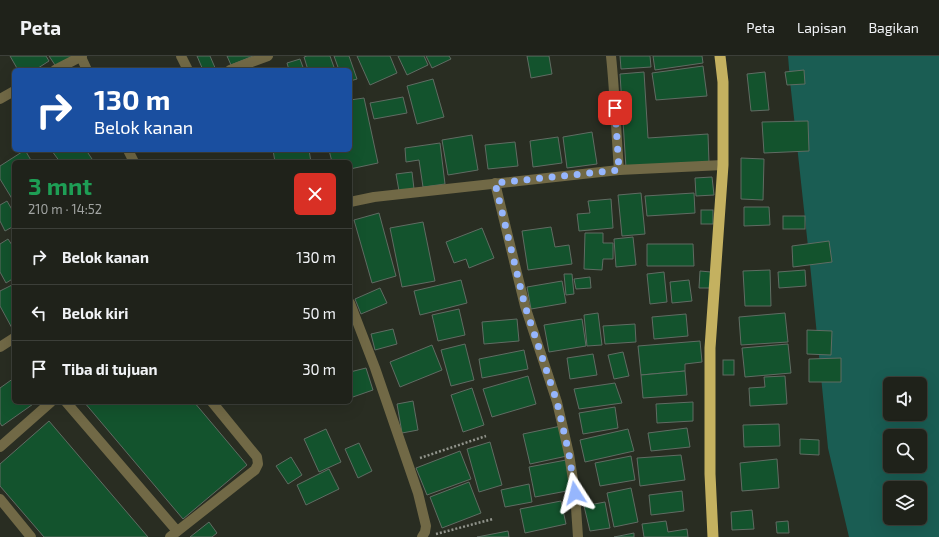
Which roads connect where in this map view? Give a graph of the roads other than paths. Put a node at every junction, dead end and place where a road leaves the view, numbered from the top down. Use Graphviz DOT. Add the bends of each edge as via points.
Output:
graph roads {
  1 [pos="81,56"];
  2 [pos="181,56"];
  3 [pos="268,56"];
  4 [pos="611,56"];
  5 [pos="720,56"];
  6 [pos="59,68"];
  7 [pos="87,68"];
  8 [pos="187,68"];
  9 [pos="235,68"];
  10 [pos="12,92"];
  11 [pos="0,99"];
  12 [pos="723,166"];
  13 [pos="619,170"];
  14 [pos="495,183"];
  15 [pos="352,202"];
  16 [pos="352,309"];
  17 [pos="12,339"];
  18 [pos="0,347"];
  19 [pos="50,404"];
  20 [pos="68,404"];
  21 [pos="214,404"];
  22 [pos="0,447"];
  23 [pos="0,499"];
  24 [pos="174,534"];
  25 [pos="427,536"];
  26 [pos="31,537"];
  27 [pos="578,537"];
  28 [pos="713,537"];
  1 -- 6 [label="street"];
  1 -- 7 [label="street"];
  2 -- 8 [label="street"];
  3 -- 9 [label="street"];
  4 -- 13 [label="street"];
  5 -- 12 [label="highway" via="723,82"];
  10 -- 11 [label="street"];
  12 -- 13 [label="street"];
  12 -- 28 [label="highway" via="710,348"];
  13 -- 14 [label="street"];
  14 -- 15 [label="street"];
  14 -- 27 [label="street" via="525,306 557,402 569,454"];
  16 -- 25 [label="street" via="418,492"];
  17 -- 18 [label="street"];
  19 -- 22 [label="street"];
  20 -- 24 [label="street"];
  21 -- 24 [label="street" via="257,457 258,464 255,470"];
  23 -- 26 [label="street"];
}
